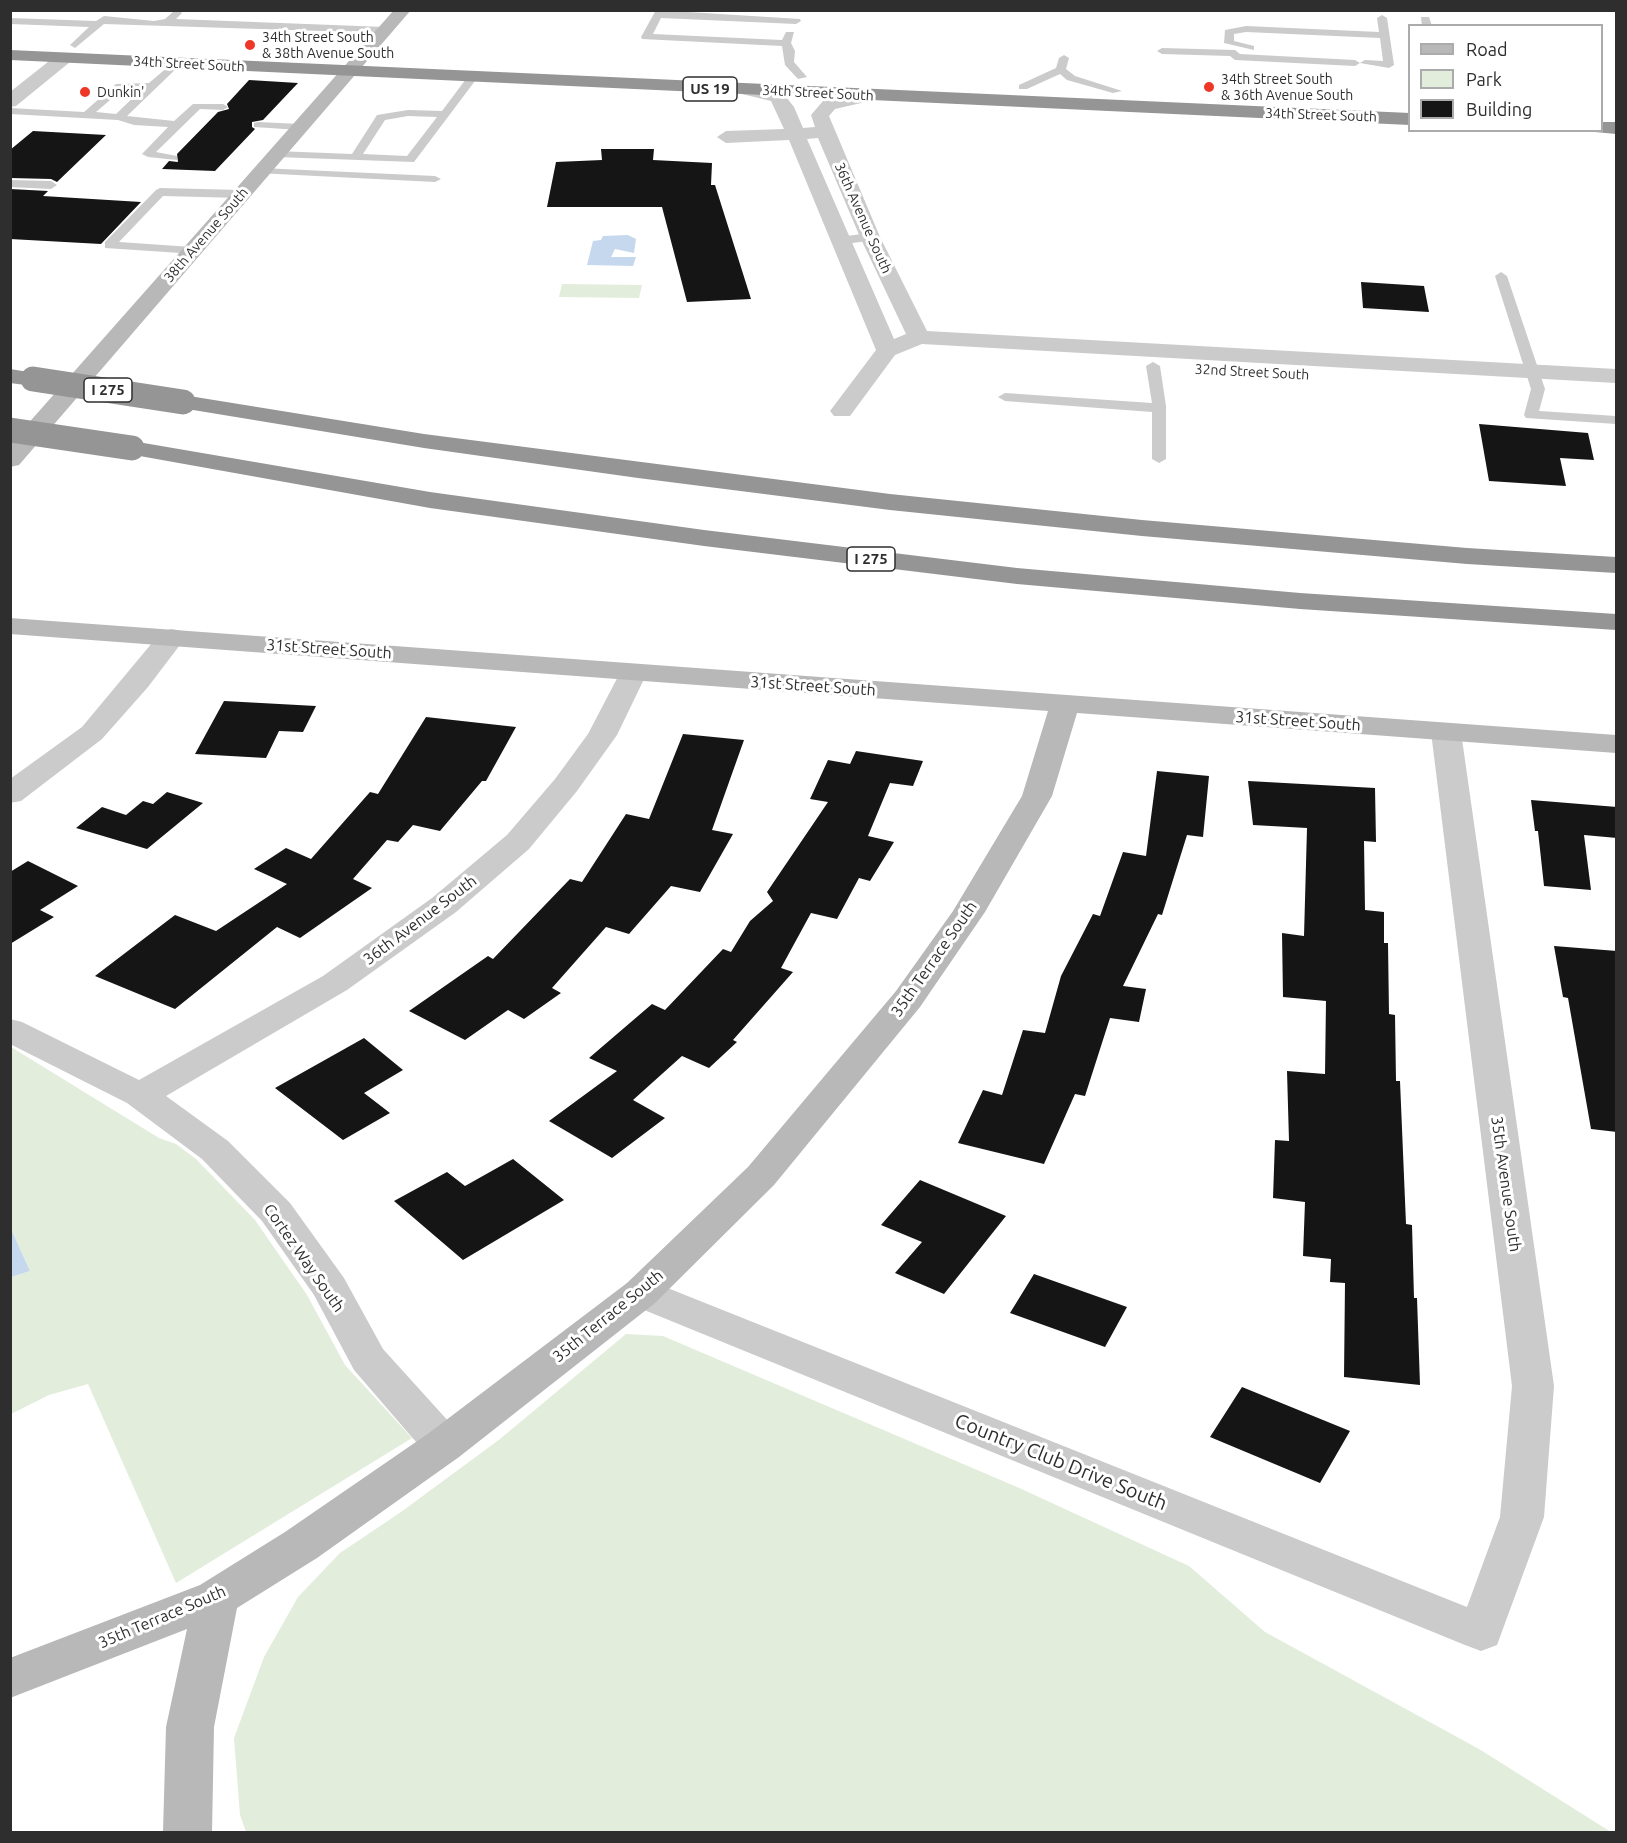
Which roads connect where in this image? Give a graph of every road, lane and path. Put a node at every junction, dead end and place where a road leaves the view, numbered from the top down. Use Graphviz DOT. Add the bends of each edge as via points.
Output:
graph roads {
  1 [pos="115,10"];
  2 [pos="180,10"];
  3 [pos="404,10"];
  4 [pos="802,10"];
  5 [pos="659,13"];
  6 [pos="31,18"];
  7 [pos="1382,18"];
  8 [pos="10,19"];
  9 [pos="47,19"];
  10 [pos="796,21"];
  11 [pos="168,22"];
  12 [pos="62,23"];
  13 [pos="100,23"];
  14 [pos="385,30"];
  15 [pos="1384,35"];
  16 [pos="10,42"];
  17 [pos="786,44"];
  18 [pos="1250,48"];
  19 [pos="69,51"];
  20 [pos="1162,51"];
  21 [pos="1368,52"];
  22 [pos="1388,53"];
  23 [pos="10,55"];
  24 [pos="1064,57"];
  25 [pos="176,63"];
  26 [pos="355,64"];
  27 [pos="1061,70"];
  28 [pos="473,77"];
  29 [pos="556,82"];
  30 [pos="803,85"];
  31 [pos="152,86"];
  32 [pos="1023,87"];
  33 [pos="748,90"];
  34 [pos="1117,91"];
  35 [pos="868,96"];
  36 [pos="10,102"];
  37 [pos="1408,103"];
  38 [pos="223,107"];
  39 [pos="10,111"];
  40 [pos="445,114"];
  41 [pos="87,115"];
  42 [pos="119,117"];
  43 [pos="1408,119"];
  44 [pos="177,124"];
  45 [pos="258,125"];
  46 [pos="300,127"];
  47 [pos="826,136"];
  48 [pos="796,139"];
  49 [pos="732,143"];
  50 [pos="276,154"];
  51 [pos="173,158"];
  52 [pos="355,158"];
  53 [pos="261,171"];
  54 [pos="435,179"];
  55 [pos="10,183"];
  56 [pos="51,185"];
  57 [pos="242,194"];
  58 [pos="870,237"];
  59 [pos="839,241"];
  60 [pos="192,251"];
  61 [pos="1502,276"];
  62 [pos="919,337"];
  63 [pos="887,350"];
  64 [pos="1153,366"];
  65 [pos="1617,376"];
  66 [pos="22,378"];
  67 [pos="1535,380"];
  68 [pos="1617,393"];
  69 [pos="1005,397"];
  70 [pos="1159,408"];
  71 [pos="842,411"];
  72 [pos="1617,420"];
  73 [pos="10,430"];
  74 [pos="1159,459"];
  75 [pos="10,460"];
  76 [pos="1617,565"];
  77 [pos="1617,622"];
  78 [pos="10,626"];
  79 [pos="172,637"];
  80 [pos="633,673"];
  81 [pos="1065,704"];
  82 [pos="1446,732"];
  83 [pos="1617,744"];
  84 [pos="10,794"];
  85 [pos="10,1030"];
  86 [pos="140,1095"];
  87 [pos="641,1293"];
  88 [pos="444,1445"];
  89 [pos="216,1598"];
  90 [pos="1481,1632"];
  91 [pos="10,1678"];
  92 [pos="188,1833"];
  1 -- 13 [label="lane"];
  2 -- 11 [label="lane"];
  3 -- 14 [label="street, 38th Avenue South"];
  4 -- 10 [label="lane"];
  5 -- 10 [label="lane"];
  5 -- 17 [label="lane" via="646,36"];
  6 -- 8 [label="lane"];
  7 -- 15 [label="lane"];
  8 -- 12 [label="lane"];
  9 -- 12 [label="lane"];
  10 -- 17 [label="lane"];
  11 -- 13 [label="lane"];
  11 -- 14 [label="lane"];
  12 -- 13 [label="lane"];
  13 -- 19 [label="lane"];
  14 -- 26 [label="street, 38th Avenue South"];
  15 -- 18 [label="lane" via="1246,29 1229,32 1229,43"];
  15 -- 22 [label="lane"];
  16 -- 19 [label="highway, 34th Street South / US 19"];
  17 -- 30 [label="lane" via="789,63"];
  19 -- 23 [label="highway, 34th Street South / US 19"];
  19 -- 25 [label="highway, 34th Street South / US 19"];
  19 -- 26 [label="highway, 34th Street South / US 19"];
  19 -- 36 [label="street"];
  20 -- 22 [label="lane" via="1389,64"];
  21 -- 22 [label="lane"];
  24 -- 27 [label="lane"];
  25 -- 26 [label="highway, 34th Street South / US 19"];
  25 -- 31 [label="lane"];
  26 -- 28 [label="highway, 34th Street South / US 19"];
  26 -- 30 [label="highway, 34th Street South / US 19"];
  26 -- 46 [label="street, 38th Avenue South"];
  27 -- 32 [label="lane"];
  27 -- 34 [label="lane" via="1071,78"];
  28 -- 29 [label="highway, 34th Street South / US 19"];
  28 -- 40 [label="lane"];
  29 -- 30 [label="highway" via="606,77"];
  29 -- 33 [label="highway, 34th Street South / US 19"];
  30 -- 32 [label="highway, 34th Street South" via="993,93"];
  30 -- 33 [label="highway, 34th Street South / US 19"];
  30 -- 35 [label="highway, 34th Street South / US 19"];
  31 -- 41 [label="lane" via="120,86"];
  31 -- 42 [label="lane"];
  32 -- 34 [label="highway, 34th Street South"];
  33 -- 48 [label="street, 36th Avenue South" via="777,97 785,107"];
  34 -- 37 [label="highway, 34th Street South"];
  35 -- 43 [label="highway, 34th Street South / US 19"];
  35 -- 47 [label="street" via="838,102 823,110 820,116"];
  38 -- 44 [label="lane" via="196,106"];
  39 -- 41 [label="lane"];
  40 -- 52 [label="lane" via="410,160"];
  40 -- 52 [label="lane" via="381,117"];
  41 -- 42 [label="lane"];
  42 -- 44 [label="lane" via="134,122"];
  44 -- 51 [label="lane" via="148,154"];
  45 -- 46 [label="lane"];
  46 -- 50 [label="street, 38th Avenue South"];
  47 -- 48 [label="street"];
  47 -- 58 [label="street, 36th Avenue South"];
  48 -- 49 [label="street"];
  48 -- 59 [label="street, 36th Avenue South"];
  50 -- 52 [label="lane"];
  50 -- 53 [label="street, 38th Avenue South"];
  53 -- 54 [label="lane"];
  53 -- 57 [label="street, 38th Avenue South"];
  55 -- 56 [label="lane"];
  57 -- 60 [label="street, 38th Avenue South"];
  57 -- 60 [label="lane" via="160,192 109,245"];
  58 -- 59 [label="lane"];
  58 -- 62 [label="street, 36th Avenue South"];
  59 -- 63 [label="street, 36th Avenue South"];
  60 -- 75 [label="street, 38th Avenue South"];
  61 -- 67 [label="lane"];
  62 -- 63 [label="street"];
  62 -- 67 [label="street, 32nd Street South"];
  63 -- 64 [label="street, 32nd Street South"];
  63 -- 71 [label="street"];
  64 -- 67 [label="street, 32nd Street South"];
  64 -- 70 [label="lane"];
  65 -- 67 [label="street, 32nd Street South"];
  66 -- 76 [label="highway, I 275, bridge" via="469,448 890,502 1153,529"];
  67 -- 68 [label="street, 32nd Street South"];
  67 -- 72 [label="lane" via="1531,415"];
  69 -- 70 [label="lane"];
  70 -- 74 [label="lane"];
  73 -- 77 [label="highway, I 275, bridge" via="441,502 1017,576 1300,601"];
  78 -- 79 [label="street, 31st Street South"];
  79 -- 80 [label="street, 31st Street South"];
  79 -- 84 [label="street" via="92,733"];
  80 -- 81 [label="street, 31st Street South"];
  80 -- 86 [label="street, 36th Avenue South" via="602,735 518,842 444,905 335,983"];
  81 -- 82 [label="street, 31st Street South"];
  81 -- 87 [label="street, 35th Terrace South" via="1037,796 969,912 908,999 761,1176"];
  82 -- 83 [label="street, 31st Street South"];
  82 -- 90 [label="street, 35th Avenue South" via="1533,1386 1522,1518"];
  85 -- 86 [label="street, Cortez Way South"];
  86 -- 88 [label="street, Cortez Way South" via="215,1150 276,1212 330,1288 368,1359"];
  87 -- 88 [label="street, 35th Terrace South"];
  87 -- 90 [label="street, Country Club Drive South"];
  88 -- 89 [label="street, 35th Terrace South" via="301,1545"];
  89 -- 91 [label="street, 35th Terrace South"];
  89 -- 92 [label="street" via="190,1727"];
}
